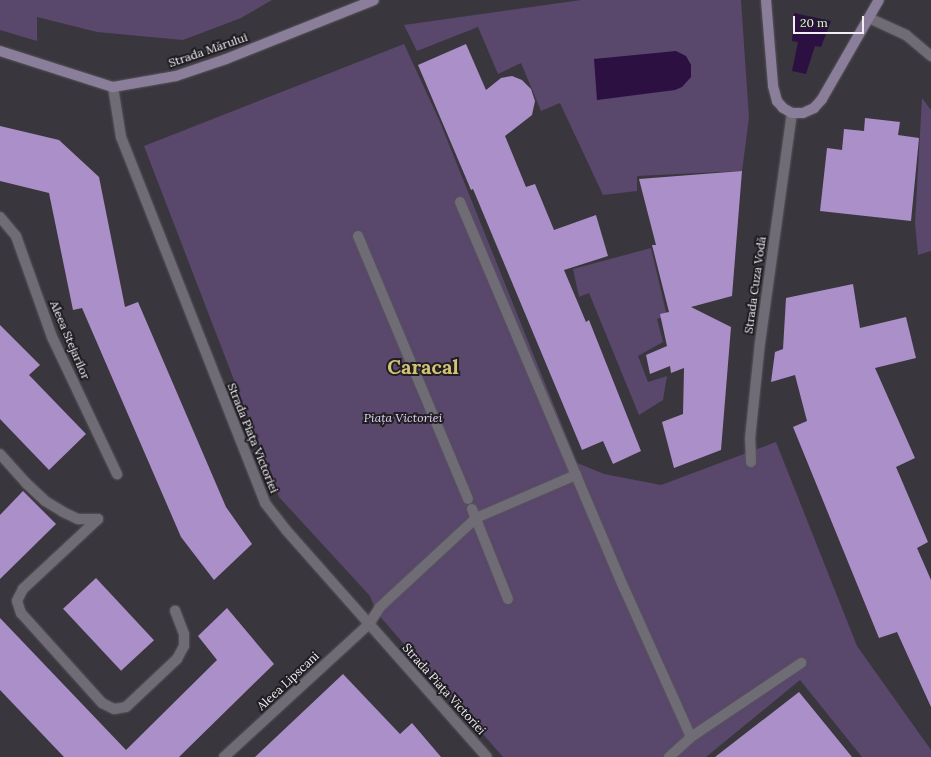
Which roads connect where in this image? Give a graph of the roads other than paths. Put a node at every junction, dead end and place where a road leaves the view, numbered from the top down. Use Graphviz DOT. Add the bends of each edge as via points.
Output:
graph roads {
  1 [pos="374,0"];
  2 [pos="766,0"];
  3 [pos="879,0"];
  4 [pos="869,18"];
  5 [pos="0,51"];
  6 [pos="931,56"];
  7 [pos="113,87"];
  8 [pos="792,113"];
  9 [pos="460,202"];
  10 [pos="0,217"];
  11 [pos="358,236"];
  12 [pos="2,461"];
  13 [pos="751,462"];
  14 [pos="117,474"];
  15 [pos="576,475"];
  16 [pos="472,509"];
  17 [pos="508,599"];
  18 [pos="175,611"];
  19 [pos="369,624"];
  20 [pos="801,663"];
  21 [pos="691,737"];
  22 [pos="224,757"];
  23 [pos="487,757"];
  24 [pos="669,757"];
  1 -- 7 [label="main road, Strada Mărului" via="226,59 176,76"];
  2 -- 8 [label="main road" via="776,100 782,108"];
  3 -- 4 [label="main road"];
  4 -- 6 [label="street" via="906,35"];
  4 -- 8 [label="main road" via="822,100 814,108 803,113"];
  5 -- 7 [label="main road, Strada Mărului"];
  7 -- 19 [label="street, Strada Piața Victoriei" via="121,137 265,503"];
  8 -- 13 [label="street, Strada Cuza Vodă" via="760,343 750,439"];
  9 -- 15 [label="street"];
  10 -- 14 [label="street, Aleea Stejarilor" via="16,236 52,337"];
  11 -- 16 [label="street"];
  12 -- 18 [label="street" via="45,501 63,512 78,519 98,519 23,589 17,601 21,613 102,702 114,709 126,707 177,659 184,646 184,634"];
  15 -- 16 [label="street, Aleea Lipscani"];
  15 -- 21 [label="street"];
  16 -- 17 [label="street"];
  16 -- 19 [label="street, Aleea Lipscani" via="380,607"];
  19 -- 22 [label="street, Aleea Lipscani"];
  19 -- 23 [label="street, Strada Piața Victoriei"];
  20 -- 21 [label="street"];
  21 -- 24 [label="street"];
}
